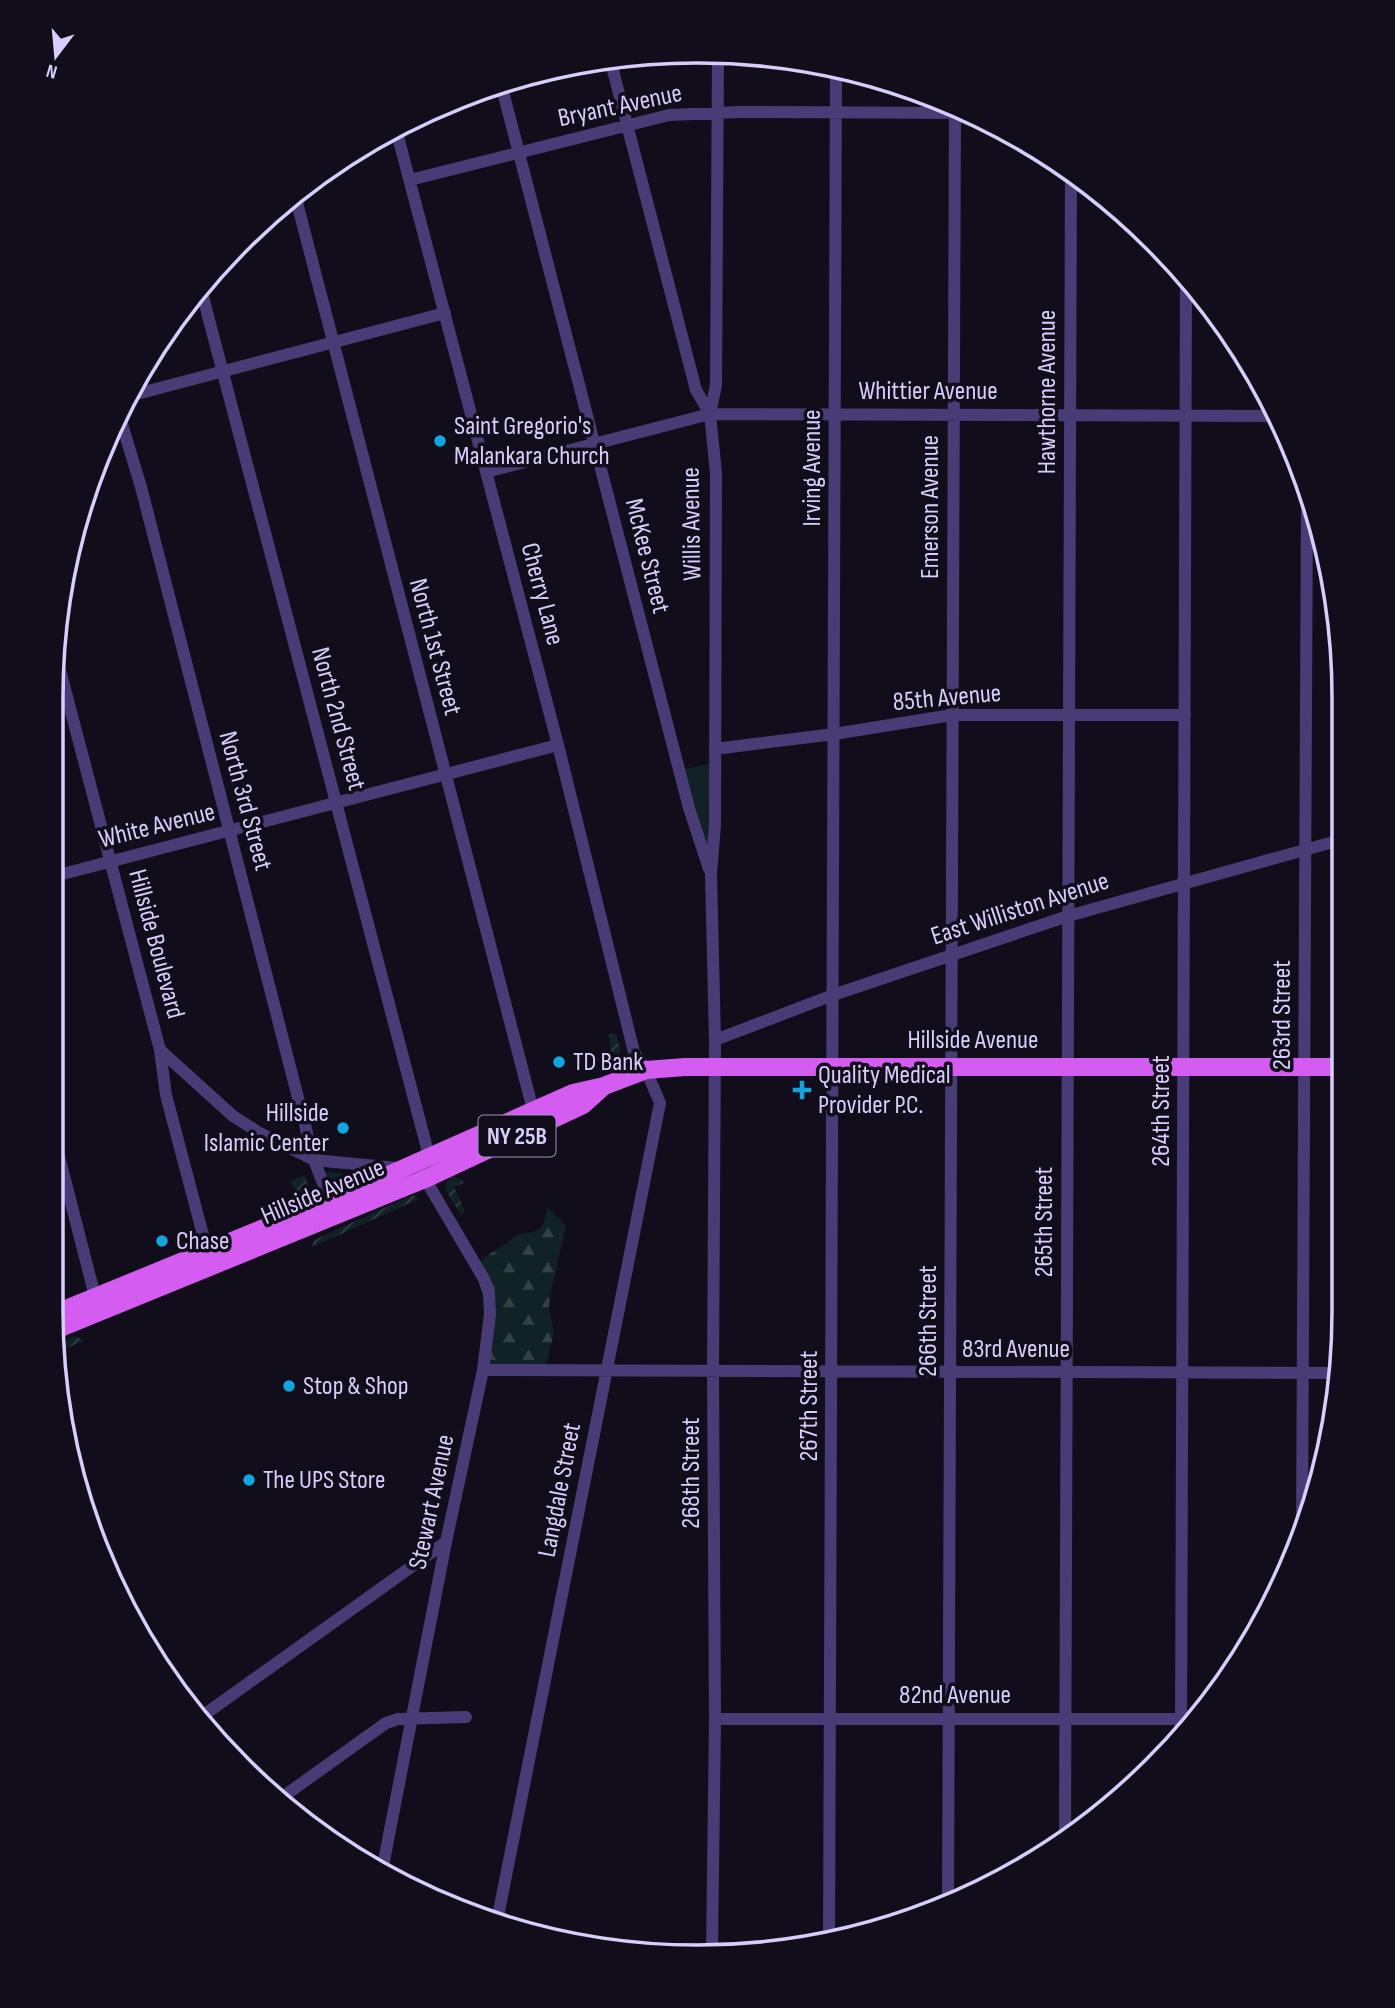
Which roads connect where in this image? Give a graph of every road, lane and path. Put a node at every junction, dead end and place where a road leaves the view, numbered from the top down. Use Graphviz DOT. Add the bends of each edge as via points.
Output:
graph roads {
  1 [pos="718,63"];
  2 [pos="613,68"];
  3 [pos="836,79"];
  4 [pos="504,94"];
  5 [pos="936,110"];
  6 [pos="718,113"];
  7 [pos="836,113"];
  8 [pos="955,118"];
  9 [pos="628,125"];
  10 [pos="398,138"];
  11 [pos="519,152"];
  12 [pos="410,180"];
  13 [pos="1071,185"];
  14 [pos="298,205"];
  15 [pos="1186,292"];
  16 [pos="204,299"];
  17 [pos="445,313"];
  18 [pos="333,342"];
  19 [pos="223,371"];
  20 [pos="141,393"];
  21 [pos="710,414"];
  22 [pos="835,414"];
  23 [pos="953,414"];
  24 [pos="1070,415"];
  25 [pos="1185,415"];
  26 [pos="1266,416"];
  27 [pos="123,428"];
  28 [pos="595,444"];
  29 [pos="486,472"];
  30 [pos="1307,523"];
  31 [pos="1070,612"];
  32 [pos="63,683"];
  33 [pos="952,715"];
  34 [pos="1069,715"];
  35 [pos="1185,715"];
  36 [pos="834,734"];
  37 [pos="952,741"];
  38 [pos="558,745"];
  39 [pos="715,750"];
  40 [pos="445,775"];
  41 [pos="336,803"];
  42 [pos="229,831"];
  43 [pos="1332,842"];
  44 [pos="1306,850"];
  45 [pos="110,861"];
  46 [pos="834,869"];
  47 [pos="63,874"];
  48 [pos="710,874"];
  49 [pos="1185,882"];
  50 [pos="1069,916"];
  51 [pos="952,954"];
  52 [pos="833,995"];
  53 [pos="715,996"];
  54 [pos="715,1040"];
  55 [pos="160,1050"];
  56 [pos="833,1066"];
  57 [pos="951,1066"];
  58 [pos="1068,1066"];
  59 [pos="1184,1066"];
  60 [pos="714,1067"];
  61 [pos="1304,1067"];
  62 [pos="1332,1067"];
  63 [pos="646,1070"];
  64 [pos="604,1086"];
  65 [pos="533,1110"];
  66 [pos="314,1160"];
  67 [pos="416,1162"];
  68 [pos="63,1172"];
  69 [pos="425,1179"];
  70 [pos="330,1201"];
  71 [pos="207,1250"];
  72 [pos="97,1305"];
  73 [pos="63,1312"];
  74 [pos="63,1325"];
  75 [pos="483,1370"];
  76 [pos="607,1370"];
  77 [pos="713,1371"];
  78 [pos="832,1371"];
  79 [pos="950,1372"];
  80 [pos="1066,1372"];
  81 [pos="1182,1372"];
  82 [pos="1303,1373"];
  83 [pos="1329,1373"];
  84 [pos="1303,1498"];
  85 [pos="446,1542"];
  86 [pos="207,1713"];
  87 [pos="1188,1713"];
  88 [pos="466,1717"];
  89 [pos="413,1718"];
  90 [pos="830,1718"];
  91 [pos="949,1718"];
  92 [pos="1065,1718"];
  93 [pos="715,1719"];
  94 [pos="1183,1719"];
  95 [pos="287,1794"];
  96 [pos="1065,1827"];
  97 [pos="384,1862"];
  98 [pos="948,1893"];
  99 [pos="499,1912"];
  100 [pos="829,1931"];
  101 [pos="712,1945"];
  1 -- 6 [label="street, Willis Avenue"];
  2 -- 9 [label="street"];
  3 -- 7 [label="street, Irving Avenue"];
  4 -- 11 [label="street, McKee Street"];
  5 -- 7 [label="street, Bryant Avenue"];
  6 -- 7 [label="street, Bryant Avenue"];
  6 -- 9 [label="street, Bryant Avenue" via="669,115"];
  6 -- 21 [label="street, Willis Avenue" via="716,385"];
  7 -- 22 [label="street, Irving Avenue"];
  8 -- 23 [label="street, Emerson Avenue"];
  9 -- 11 [label="street, Bryant Avenue"];
  9 -- 21 [label="street" via="696,390"];
  10 -- 12 [label="street, Cherry Lane"];
  11 -- 12 [label="street, Bryant Avenue"];
  11 -- 28 [label="street, McKee Street"];
  12 -- 17 [label="street, Cherry Lane"];
  13 -- 24 [label="street, Hawthorne Avenue"];
  14 -- 18 [label="street, North 1st Street"];
  15 -- 25 [label="street, 264th Street"];
  16 -- 19 [label="street, North 2nd Street"];
  17 -- 18 [label="street"];
  17 -- 29 [label="street, Cherry Lane"];
  18 -- 19 [label="street"];
  18 -- 40 [label="street, North 1st Street"];
  19 -- 20 [label="street"];
  19 -- 41 [label="street, North 2nd Street"];
  21 -- 22 [label="street, Whittier Avenue"];
  21 -- 28 [label="street, Whittier Avenue"];
  21 -- 39 [label="street, Willis Avenue" via="716,473"];
  22 -- 23 [label="street, Whittier Avenue"];
  22 -- 36 [label="street, Irving Avenue"];
  23 -- 24 [label="street, Whittier Avenue"];
  23 -- 33 [label="street, Emerson Avenue"];
  24 -- 25 [label="street, Whittier Avenue"];
  24 -- 31 [label="street, Hawthorne Avenue"];
  25 -- 26 [label="street, Whittier Avenue"];
  25 -- 35 [label="street, 264th Street"];
  27 -- 42 [label="street, North 3rd Street"];
  28 -- 29 [label="street, Whittier Avenue"];
  28 -- 48 [label="street, McKee Street"];
  29 -- 38 [label="street, Cherry Lane"];
  30 -- 44 [label="street, 263rd Street"];
  31 -- 34 [label="street, 265th Street"];
  32 -- 45 [label="street, Hillside Boulevard"];
  33 -- 34 [label="street, 85th Avenue"];
  33 -- 36 [label="street, 85th Avenue"];
  33 -- 37 [label="street, Emerson Avenue"];
  34 -- 35 [label="street, 85th Avenue"];
  34 -- 50 [label="street, 265th Street"];
  35 -- 49 [label="street, 264th Street"];
  36 -- 39 [label="street, 85th Avenue"];
  36 -- 46 [label="street, Irving Avenue"];
  37 -- 51 [label="street, 266th Street"];
  38 -- 40 [label="street, White Avenue"];
  38 -- 63 [label="street, Cherry Lane" via="634,1052"];
  39 -- 48 [label="street, Willis Avenue"];
  40 -- 41 [label="street, White Avenue"];
  40 -- 65 [label="street, North 1st Street"];
  41 -- 42 [label="street, White Avenue"];
  41 -- 67 [label="street, North 2nd Street"];
  42 -- 45 [label="street, White Avenue"];
  42 -- 66 [label="street, North 3rd Street"];
  43 -- 44 [label="street, East Williston Avenue"];
  44 -- 49 [label="street, East Williston Avenue"];
  44 -- 61 [label="street, 263rd Street"];
  45 -- 47 [label="street, White Avenue"];
  45 -- 55 [label="street, Hillside Boulevard"];
  46 -- 52 [label="street, 267th Street"];
  48 -- 53 [label="street, Willis Avenue"];
  49 -- 50 [label="street, East Williston Avenue"];
  49 -- 59 [label="street, 264th Street"];
  50 -- 51 [label="street, East Williston Avenue"];
  50 -- 58 [label="street, 265th Street"];
  51 -- 52 [label="street, East Williston Avenue"];
  51 -- 57 [label="street, 266th Street"];
  52 -- 54 [label="street, East Williston Avenue"];
  52 -- 56 [label="street, 267th Street"];
  53 -- 54 [label="street, 268th Street"];
  54 -- 60 [label="street, 268th Street"];
  55 -- 66 [label="street" via="233,1116"];
  55 -- 71 [label="street, Hillside Boulevard" via="166,1096"];
  56 -- 57 [label="main road, Hillside Avenue / NY 25B"];
  56 -- 60 [label="main road, Hillside Avenue / NY 25B"];
  56 -- 78 [label="street, 267th Street"];
  57 -- 58 [label="main road, Hillside Avenue / NY 25B"];
  57 -- 79 [label="street, 266th Street"];
  58 -- 59 [label="main road, Hillside Avenue / NY 25B"];
  58 -- 80 [label="street, 265th Street"];
  59 -- 61 [label="main road, Hillside Avenue / NY 25B"];
  59 -- 81 [label="street, 264th Street"];
  60 -- 63 [label="main road, Hillside Avenue / NY 25B"];
  60 -- 77 [label="street, 268th Street"];
  61 -- 62 [label="main road, Hillside Avenue / NY 25B"];
  61 -- 82 [label="street, 263rd Street"];
  63 -- 64 [label="main road, Hillside Avenue / NY 25B"];
  63 -- 76 [label="street, Langdale Street" via="660,1103"];
  64 -- 65 [label="main road, Hillside Avenue / NY 25B"];
  64 -- 69 [label="main road, Hillside Avenue / NY 25B" via="583,1105"];
  65 -- 67 [label="main road, Hillside Avenue / NY 25B"];
  66 -- 67 [label="street" via="385,1168"];
  66 -- 70 [label="street, North 3rd Street"];
  67 -- 69 [label="street, Stewart Avenue"];
  67 -- 70 [label="main road, Hillside Avenue / NY 25B"];
  68 -- 72 [label="street"];
  69 -- 72 [label="main road, Hillside Avenue / NY 25B"];
  69 -- 75 [label="street, Stewart Avenue" via="489,1294"];
  70 -- 71 [label="main road, Hillside Avenue / NY 25B"];
  71 -- 72 [label="main road, Hillside Avenue / NY 25B"];
  72 -- 73 [label="main road, Hillside Avenue / NY 25B"];
  72 -- 74 [label="main road, Hillside Avenue / NY 25B"];
  75 -- 76 [label="street, 83rd Avenue"];
  75 -- 85 [label="street, Stewart Avenue"];
  76 -- 77 [label="street, 83rd Avenue"];
  76 -- 99 [label="street, Langdale Street"];
  77 -- 78 [label="street, 83rd Avenue"];
  77 -- 93 [label="street, 268th Street"];
  78 -- 79 [label="street, 83rd Avenue"];
  78 -- 90 [label="street, 267th Street"];
  79 -- 80 [label="street, 83rd Avenue"];
  79 -- 91 [label="street, 266th Street"];
  80 -- 81 [label="street, 83rd Avenue"];
  80 -- 92 [label="street, 265th Street"];
  81 -- 82 [label="street, 83rd Avenue"];
  81 -- 87 [label="street, 264th Street"];
  82 -- 83 [label="street, 83rd Avenue"];
  82 -- 84 [label="street, 263rd Street"];
  85 -- 86 [label="street"];
  85 -- 89 [label="street, Stewart Avenue"];
  88 -- 89 [label="street"];
  89 -- 95 [label="street" via="386,1723"];
  89 -- 97 [label="street, Stewart Avenue"];
  90 -- 91 [label="street, 82nd Avenue"];
  90 -- 93 [label="street, 82nd Avenue"];
  90 -- 100 [label="street, 267th Street"];
  91 -- 92 [label="street, 82nd Avenue"];
  91 -- 98 [label="street, 266th Street"];
  92 -- 94 [label="street, 82nd Avenue"];
  92 -- 96 [label="street, 265th Street"];
  93 -- 101 [label="street, 268th Street"];
}
